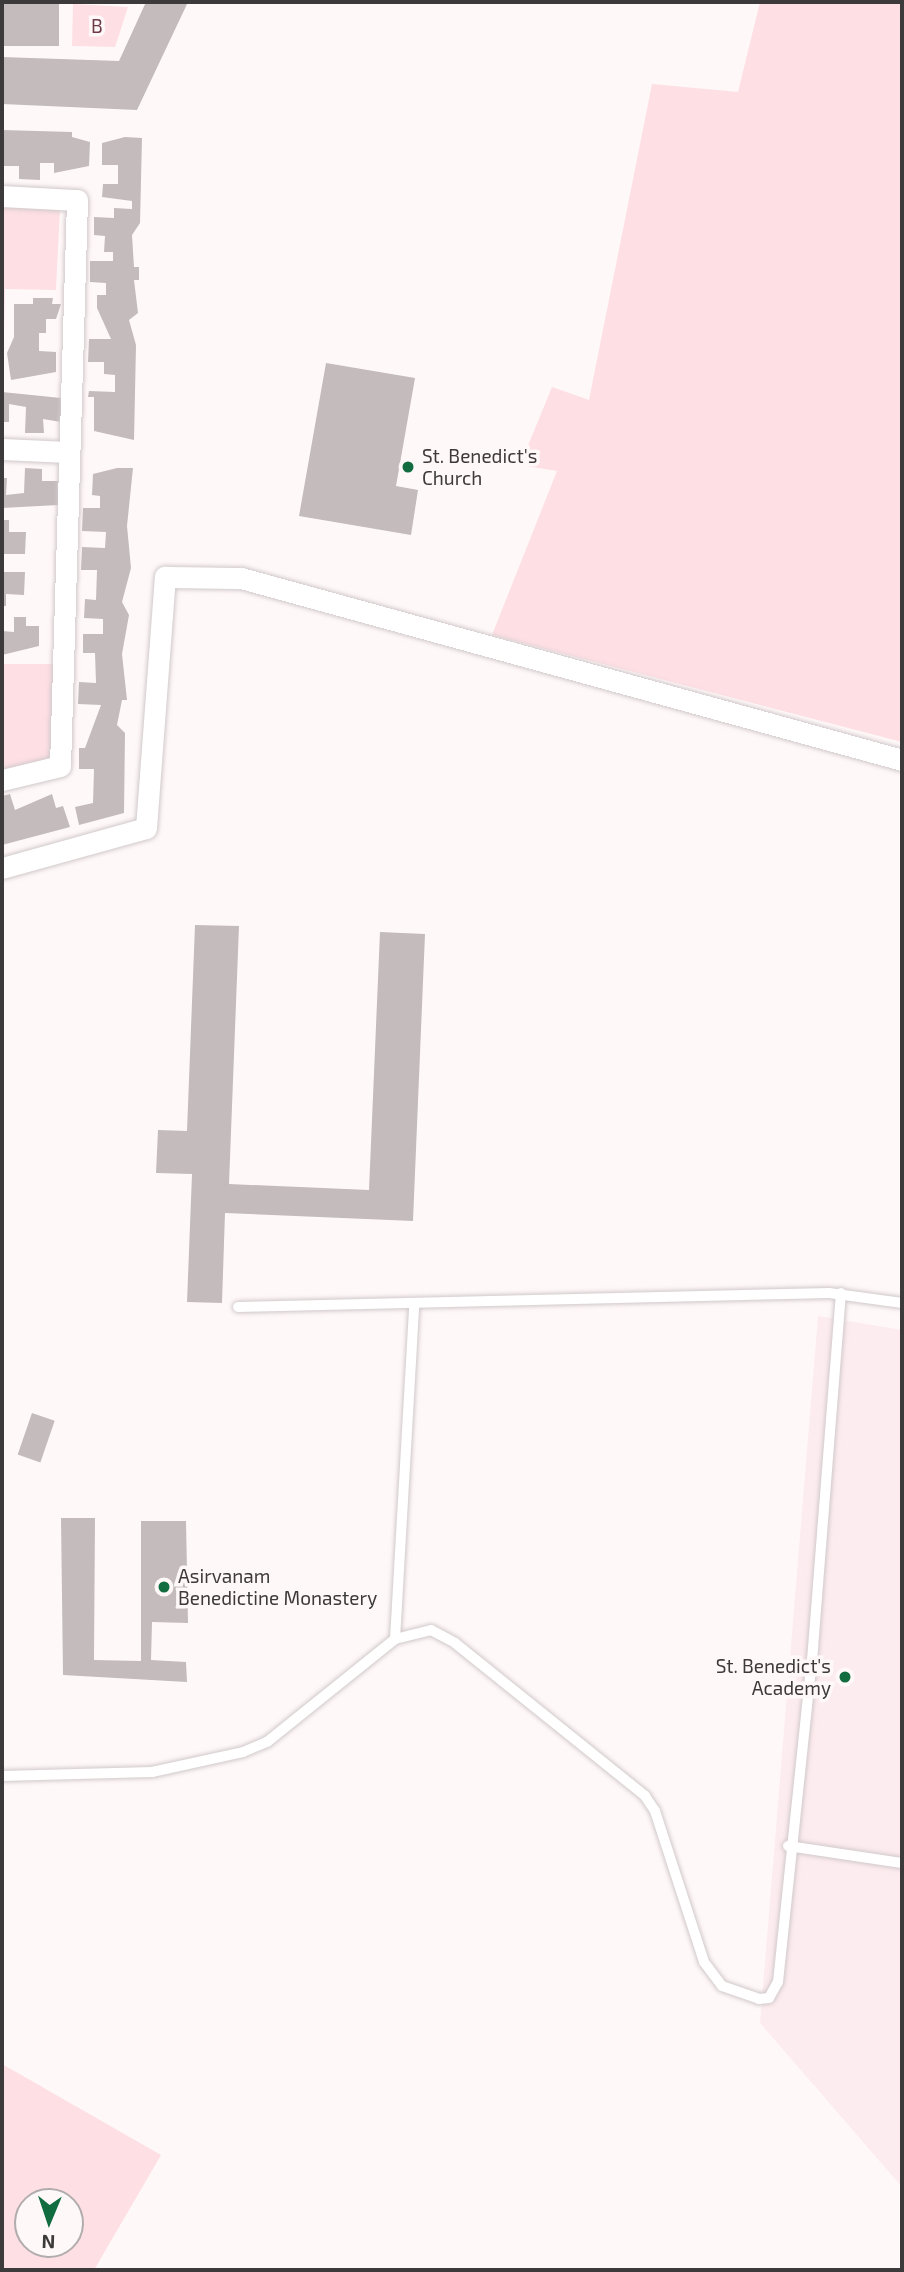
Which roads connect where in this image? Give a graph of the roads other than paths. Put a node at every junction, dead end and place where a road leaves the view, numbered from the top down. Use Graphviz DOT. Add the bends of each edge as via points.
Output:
graph roads {
  1 [pos="2,196"];
  2 [pos="2,449"];
  3 [pos="68,452"];
  4 [pos="902,760"];
  5 [pos="2,780"];
  6 [pos="2,868"];
  7 [pos="841,1293"];
  8 [pos="902,1303"];
  9 [pos="414,1306"];
  10 [pos="238,1307"];
  11 [pos="395,1639"];
  12 [pos="2,1776"];
  13 [pos="788,1846"];
  14 [pos="902,1863"];
  1 -- 3 [label="street" via="77,200"];
  2 -- 3 [label="street"];
  3 -- 5 [label="street" via="60,766"];
  4 -- 6 [label="street" via="241,578 165,577 146,828"];
  7 -- 8 [label="lane"];
  7 -- 9 [label="lane"];
  7 -- 13 [label="lane" via="813,1648"];
  9 -- 10 [label="lane"];
  9 -- 11 [label="lane"];
  11 -- 12 [label="lane" via="267,1741 243,1752 152,1772"];
  11 -- 13 [label="lane" via="430,1630 455,1643 629,1780 656,1811 704,1962 722,1986 759,1999 769,1998 778,1982"];
  13 -- 14 [label="lane"];
}
